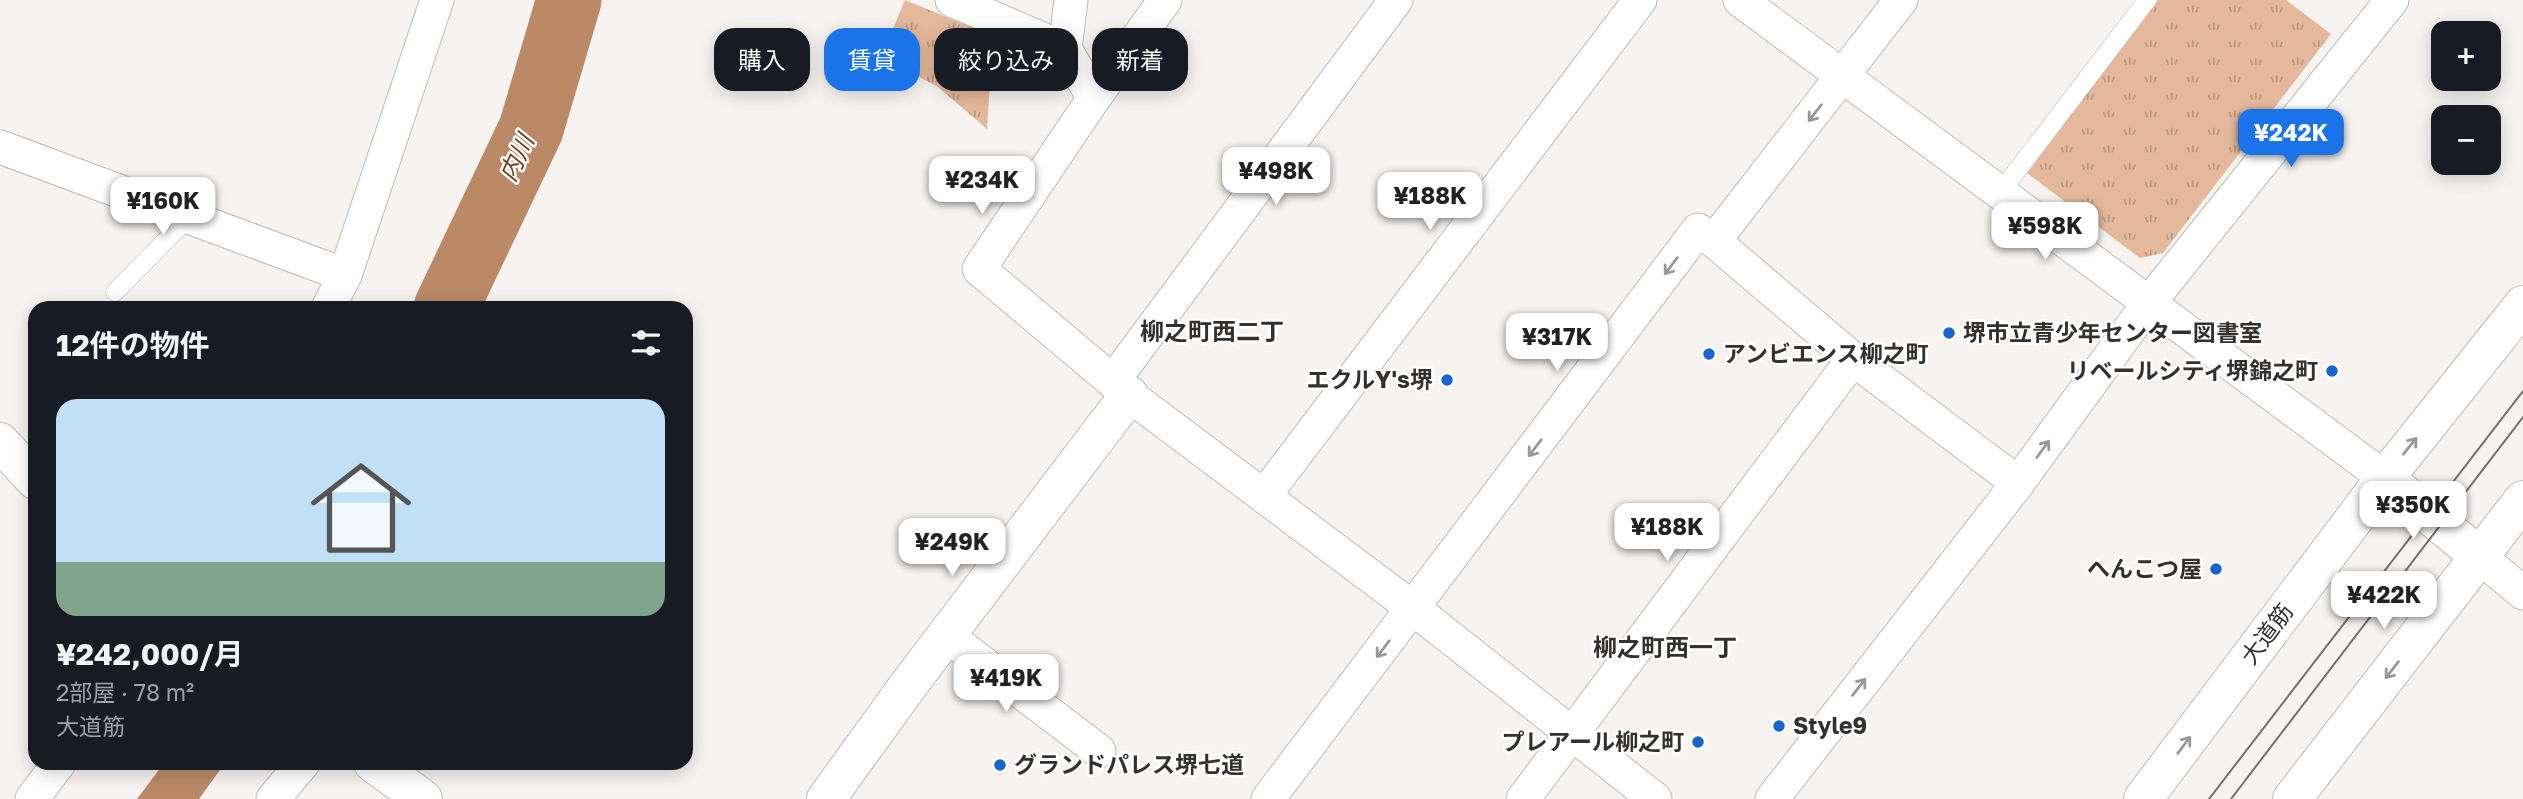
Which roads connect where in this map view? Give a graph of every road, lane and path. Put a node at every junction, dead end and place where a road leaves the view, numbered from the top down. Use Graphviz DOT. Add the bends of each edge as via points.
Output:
graph roads {
  1 [pos="437,0"];
  2 [pos="952,0"];
  3 [pos="1071,0"];
  4 [pos="1165,0"];
  5 [pos="1396,0"];
  6 [pos="1640,0"];
  7 [pos="1740,0"];
  8 [pos="1901,0"];
  9 [pos="2147,0"];
  10 [pos="2392,0"];
  11 [pos="1017,28"];
  12 [pos="1068,28"];
  13 [pos="1078,71"];
  14 [pos="1842,78"];
  15 [pos="1094,98"];
  16 [pos="0,147"];
  17 [pos="1999,194"];
  18 [pos="188,217"];
  19 [pos="1714,241"];
  20 [pos="345,275"];
  21 [pos="115,292"];
  22 [pos="332,301"];
  23 [pos="2148,304"];
  24 [pos="2523,304"];
  25 [pos="1853,359"];
  26 [pos="1121,388"];
  27 [pos="0,442"];
  28 [pos="28,472"];
  29 [pos="2385,478"];
  30 [pos="2018,483"];
  31 [pos="1264,496"];
  32 [pos="2523,500"];
  33 [pos="2480,557"];
  34 [pos="2523,593"];
  35 [pos="1414,608"];
  36 [pos="946,635"];
  37 [pos="1573,734"];
  38 [pos="1099,751"];
  39 [pos="54,770"];
  40 [pos="297,770"];
  41 [pos="383,770"];
  42 [pos="32,799"];
  43 [pos="273,799"];
  44 [pos="423,799"];
  45 [pos="826,799"];
  46 [pos="1268,799"];
  47 [pos="1523,799"];
  48 [pos="1655,799"];
  49 [pos="1772,799"];
  50 [pos="2143,799"];
  51 [pos="2292,799"];
  1 -- 20 [label="street"];
  2 -- 11 [label="street"];
  3 -- 12 [label="street"];
  4 -- 15 [label="street"];
  5 -- 26 [label="street"];
  6 -- 31 [label="street"];
  7 -- 14 [label="street"];
  8 -- 14 [label="street"];
  9 -- 17 [label="lane"];
  10 -- 23 [label="street"];
  13 -- 15 [label="street"];
  14 -- 17 [label="street"];
  14 -- 19 [label="street, one-way"];
  15 -- 26 [label="street" via="979,269"];
  16 -- 18 [label="street"];
  17 -- 23 [label="street"];
  18 -- 20 [label="street"];
  18 -- 21 [label="lane"];
  19 -- 25 [label="street"];
  19 -- 35 [label="street, one-way" via="1698,230"];
  20 -- 22 [label="street"];
  23 -- 29 [label="street"];
  30 -- 23 [label="street, one-way"];
  29 -- 24 [label="street, 大道筋, one-way"];
  25 -- 30 [label="street"];
  25 -- 37 [label="street"];
  26 -- 31 [label="street"];
  26 -- 36 [label="street"];
  27 -- 28 [label="street"];
  29 -- 33 [label="street"];
  50 -- 29 [label="street, 大道筋, one-way"];
  49 -- 30 [label="street, one-way"];
  31 -- 35 [label="street"];
  32 -- 33 [label="street"];
  33 -- 34 [label="street"];
  33 -- 51 [label="street, one-way"];
  35 -- 37 [label="street"];
  35 -- 46 [label="street, one-way"];
  36 -- 38 [label="street"];
  36 -- 45 [label="street"];
  37 -- 47 [label="street"];
  37 -- 48 [label="street"];
  39 -- 42 [label="street"];
  40 -- 43 [label="street"];
  41 -- 44 [label="street"];
}
